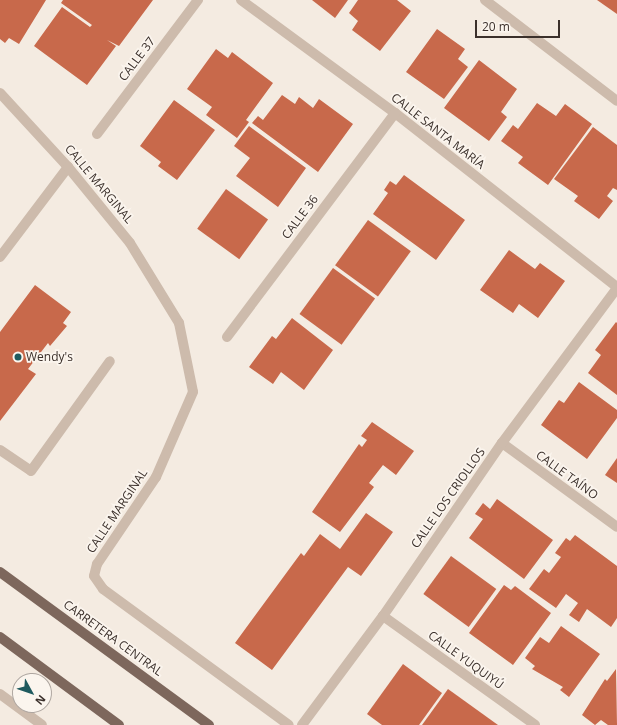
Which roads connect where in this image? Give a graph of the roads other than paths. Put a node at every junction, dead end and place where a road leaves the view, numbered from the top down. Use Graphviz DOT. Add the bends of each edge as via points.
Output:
graph roads {
  1 [pos="198,0"];
  2 [pos="241,0"];
  3 [pos="485,0"];
  4 [pos="0,93"];
  5 [pos="617,101"];
  6 [pos="395,113"];
  7 [pos="98,134"];
  8 [pos="68,167"];
  9 [pos="0,257"];
  10 [pos="617,287"];
  11 [pos="227,337"];
  12 [pos="110,361"];
  13 [pos="502,443"];
  14 [pos="0,450"];
  15 [pos="617,527"];
  16 [pos="0,572"];
  17 [pos="383,616"];
  18 [pos="0,637"];
  19 [pos="0,694"];
  20 [pos="42,725"];
  21 [pos="120,725"];
  22 [pos="209,725"];
  23 [pos="289,725"];
  24 [pos="302,725"];
  25 [pos="535,725"];
  1 -- 7 [label="street, CALLE 37"];
  2 -- 6 [label="street, CALLE SANTA MARÍA"];
  3 -- 5 [label="street"];
  4 -- 8 [label="street, CALLE MARGINAL"];
  6 -- 10 [label="street, CALLE SANTA MARÍA"];
  6 -- 11 [label="street, CALLE 36"];
  8 -- 9 [label="street"];
  8 -- 23 [label="street, CALLE MARGINAL" via="130,243 179,323 193,392 156,477 97,564 94,576 104,589"];
  10 -- 13 [label="street, CALLE LOS CRIOLLOS"];
  12 -- 14 [label="street" via="31,472"];
  13 -- 15 [label="street, CALLE TAÍNO"];
  13 -- 17 [label="street, CALLE LOS CRIOLLOS"];
  16 -- 22 [label="main road, CARRETERA CENTRAL"];
  17 -- 24 [label="street, CALLE LOS CRIOLLOS"];
  17 -- 25 [label="street, CALLE YUQUIYÚ"];
  18 -- 21 [label="main road"];
  19 -- 20 [label="street"];
}
